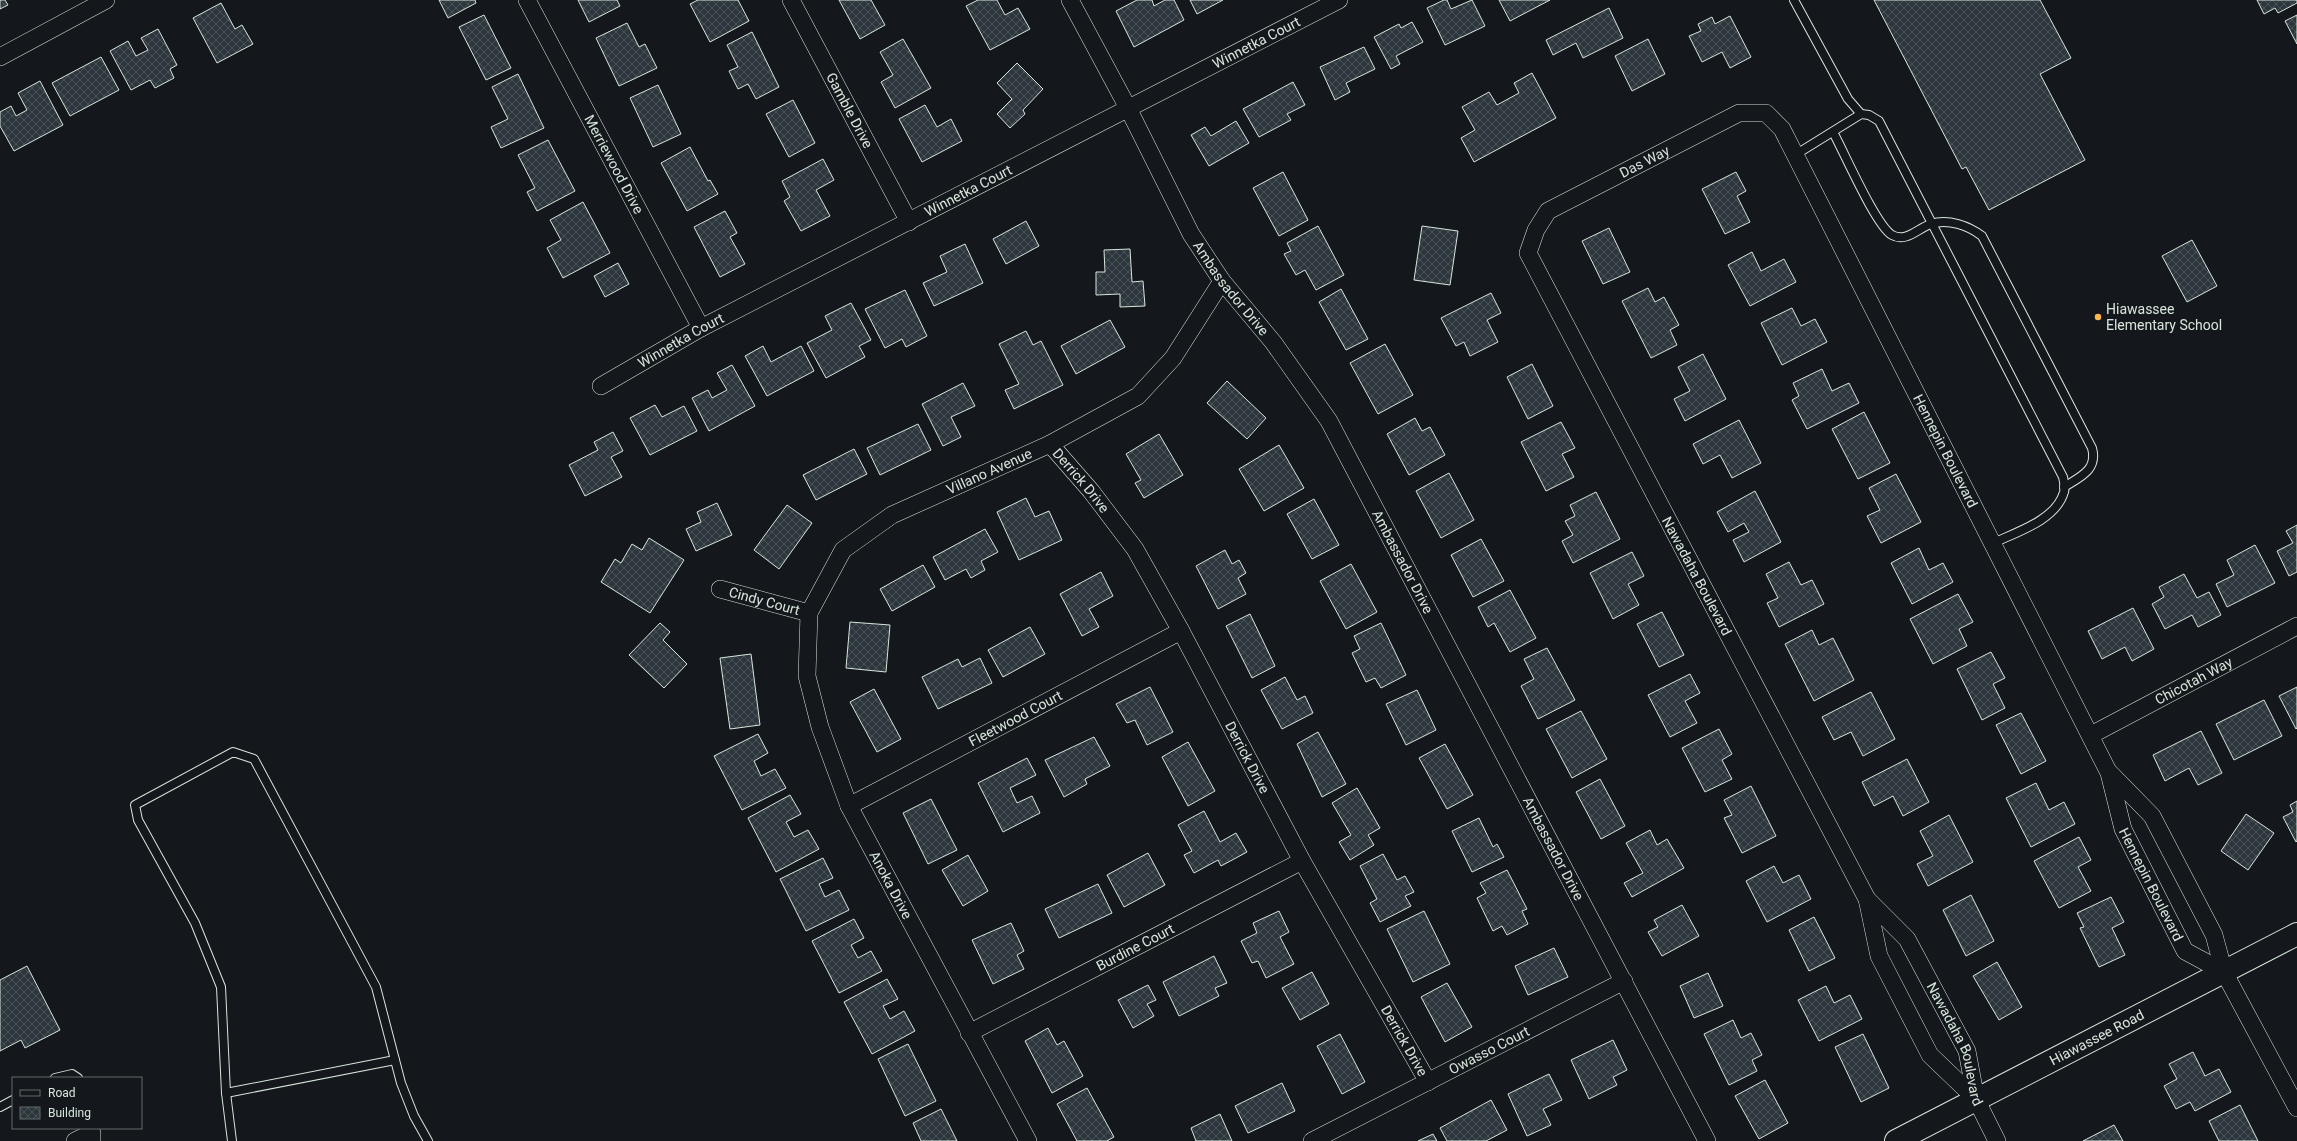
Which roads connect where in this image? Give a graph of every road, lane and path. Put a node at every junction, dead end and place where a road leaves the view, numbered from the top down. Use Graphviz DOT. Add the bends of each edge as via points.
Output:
graph roads {
  1 [pos="106,0"];
  2 [pos="527,0"];
  3 [pos="791,0"];
  4 [pos="1070,0"];
  5 [pos="1338,0"];
  6 [pos="1794,0"];
  7 [pos="0,56"];
  8 [pos="1128,108"];
  9 [pos="1861,114"];
  10 [pos="1782,129"];
  11 [pos="1833,132"];
  12 [pos="1795,155"];
  13 [pos="909,222"];
  14 [pos="1931,224"];
  15 [pos="1528,253"];
  16 [pos="1222,281"];
  17 [pos="701,328"];
  18 [pos="601,386"];
  19 [pos="1050,444"];
  20 [pos="2064,487"];
  21 [pos="1993,543"];
  22 [pos="720,589"];
  23 [pos="809,613"];
  24 [pos="2297,626"];
  25 [pos="1181,631"];
  26 [pos="2091,735"];
  27 [pos="2109,773"];
  28 [pos="849,806"];
  29 [pos="1302,861"];
  30 [pos="1867,899"];
  31 [pos="2297,934"];
  32 [pos="2224,972"];
  33 [pos="1624,981"];
  34 [pos="969,1033"];
  35 [pos="395,1060"];
  36 [pos="59,1077"];
  37 [pos="76,1077"];
  38 [pos="1428,1082"];
  39 [pos="226,1093"];
  40 [pos="1976,1099"];
  41 [pos="12,1101"];
  42 [pos="0,1107"];
  43 [pos="2297,1108"];
  44 [pos="92,1134"];
  45 [pos="75,1141"];
  46 [pos="232,1141"];
  47 [pos="428,1141"];
  48 [pos="1028,1141"];
  49 [pos="1312,1141"];
  50 [pos="1707,1141"];
  51 [pos="1896,1141"];
  52 [pos="1997,1141"];
  1 -- 7 [label="street"];
  2 -- 17 [label="street, Merriewood Drive"];
  3 -- 13 [label="street, Gamble Drive"];
  4 -- 8 [label="street, Ambassador Drive"];
  5 -- 8 [label="street, Winnetka Court"];
  6 -- 9 [label="lane" via="1848,100"];
  8 -- 13 [label="street, Winnetka Court"];
  8 -- 16 [label="street, Ambassador Drive" via="1191,234"];
  9 -- 11 [label="lane"];
  9 -- 14 [label="lane" via="1870,115 1879,121"];
  10 -- 12 [label="street, Hennepin Boulevard"];
  10 -- 15 [label="street, Das Way" via="1766,113 1740,113 1548,211 1536,230"];
  11 -- 12 [label="lane"];
  11 -- 14 [label="lane" via="1886,230 1892,235 1908,236"];
  12 -- 21 [label="street, Hennepin Boulevard"];
  13 -- 17 [label="street, Winnetka Court"];
  14 -- 20 [label="lane" via="2064,477"];
  14 -- 20 [label="lane" via="1945,222 1959,225 1975,230 1982,236 2092,448 2095,458 2092,466"];
  15 -- 30 [label="street, Nawadaha Boulevard"];
  16 -- 19 [label="street, Villano Avenue" via="1173,358 1138,396"];
  16 -- 33 [label="street, Ambassador Drive" via="1273,342 1329,421"];
  17 -- 18 [label="street, Winnetka Court"];
  19 -- 23 [label="street, Villano Avenue" via="892,515 843,550"];
  19 -- 25 [label="street, Derrick Drive" via="1091,491 1135,549"];
  20 -- 21 [label="lane" via="2058,504 2048,515"];
  21 -- 26 [label="street, Hennepin Boulevard"];
  22 -- 23 [label="street, Cindy Court"];
  23 -- 28 [label="street, Anoka Drive" via="807,676 820,728"];
  24 -- 26 [label="street, Chicotah Way"];
  25 -- 28 [label="street, Fleetwood Court"];
  25 -- 29 [label="street, Derrick Drive"];
  26 -- 27 [label="street, Hennepin Boulevard"];
  27 -- 32 [label="street, Hennepin Boulevard" via="2152,816 2214,935"];
  27 -- 32 [label="street, Hennepin Boulevard" via="2122,829 2185,951"];
  28 -- 34 [label="street, Anoka Drive"];
  29 -- 34 [label="street, Burdine Court"];
  29 -- 38 [label="street, Derrick Drive"];
  30 -- 40 [label="street, Nawadaha Boulevard" via="1907,940 1967,1051"];
  30 -- 40 [label="street, Nawadaha Boulevard" via="1879,956 1930,1055"];
  31 -- 32 [label="main road, Hiawassee Road"];
  32 -- 40 [label="main road, Hiawassee Road"];
  32 -- 43 [label="street, Hennepin Boulevard"];
  33 -- 38 [label="street, Owasso Court"];
  33 -- 50 [label="street, Ambassador Drive"];
  34 -- 48 [label="street, Anoka Drive"];
  35 -- 39 [label="lane"];
  35 -- 39 [label="lane" via="376,987 254,759 233,752 135,805 138,820 195,923 221,987"];
  35 -- 47 [label="lane" via="414,1116"];
  36 -- 37 [label="lane" via="72,1074"];
  38 -- 49 [label="street, Owasso Court"];
  39 -- 46 [label="lane"];
  40 -- 51 [label="main road, Hiawassee Road"];
  40 -- 52 [label="street"];
  41 -- 42 [label="lane"];
  44 -- 45 [label="street"];
}
